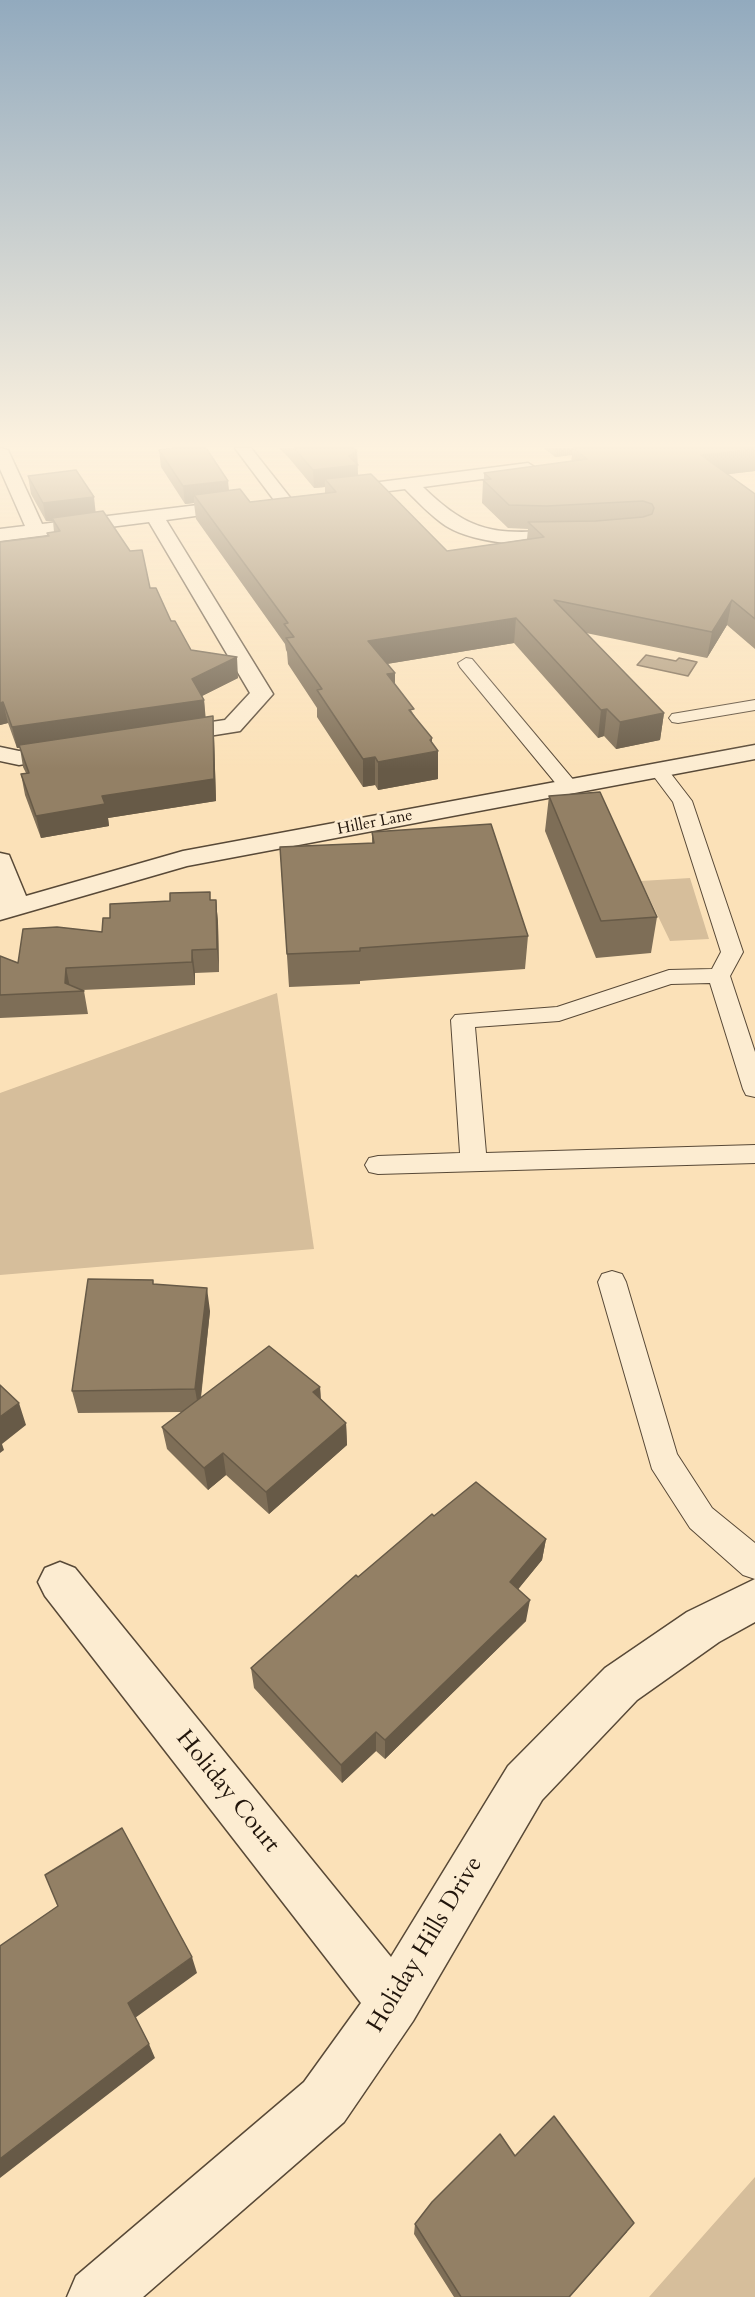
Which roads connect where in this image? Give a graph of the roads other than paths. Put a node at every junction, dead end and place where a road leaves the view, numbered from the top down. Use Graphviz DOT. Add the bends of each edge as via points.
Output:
graph roads {
  1 [pos="178,555"];
  2 [pos="466,663"];
  3 [pos="755,705"];
  4 [pos="678,718"];
  5 [pos="149,739"];
  6 [pos="90,747"];
  7 [pos="755,752"];
  8 [pos="0,754"];
  9 [pos="658,770"];
  10 [pos="569,787"];
  11 [pos="0,861"];
  12 [pos="8,910"];
  13 [pos="718,976"];
  14 [pos="755,1089"];
  15 [pos="755,1154"];
  16 [pos="474,1163"];
  17 [pos="378,1165"];
  18 [pos="612,1282"];
  19 [pos="755,1564"];
  20 [pos="60,1582"];
  21 [pos="755,1599"];
  22 [pos="394,2002"];
  23 [pos="97,2297"];
  1 -- 5 [label="street" via="262,694 232,726"];
  2 -- 10 [label="lane"];
  3 -- 4 [label="lane"];
  6 -- 8 [label="street" via="19,758"];
  7 -- 9 [label="street, Hiller Lane"];
  9 -- 10 [label="street, Hiller Lane"];
  9 -- 13 [label="lane" via="682,801 732,952"];
  10 -- 12 [label="street, Hiller Lane" via="183,859"];
  11 -- 12 [label="street"];
  13 -- 14 [label="lane"];
  13 -- 16 [label="lane" via="669,977 559,1014 463,1020"];
  15 -- 16 [label="lane"];
  16 -- 17 [label="lane"];
  18 -- 19 [label="lane" via="663,1459 700,1518"];
  20 -- 22 [label="street, Holiday Court"];
  21 -- 22 [label="street, Holiday Hills Drive" via="703,1627 621,1684 525,1783"];
  22 -- 23 [label="street, Holiday Hills Drive" via="324,2102"];
}
